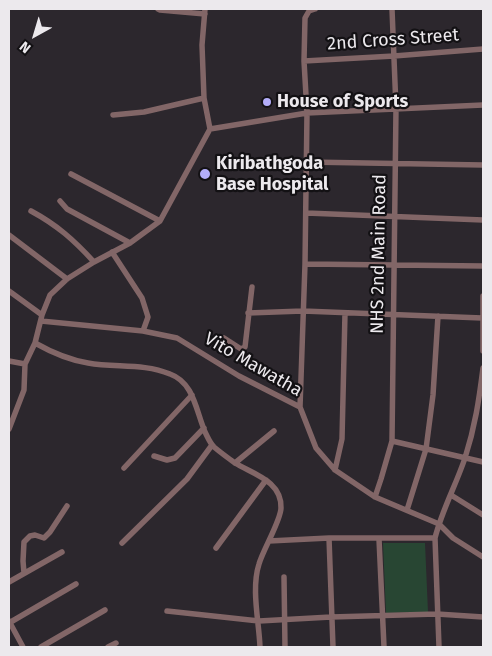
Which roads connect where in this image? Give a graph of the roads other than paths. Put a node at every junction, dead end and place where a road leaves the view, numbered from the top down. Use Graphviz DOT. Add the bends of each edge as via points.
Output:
graph roads {
  1 [pos="158,9"];
  2 [pos="315,9"];
  3 [pos="392,9"];
  4 [pos="205,12"];
  5 [pos="483,49"];
  6 [pos="394,56"];
  7 [pos="304,61"];
  8 [pos="204,98"];
  9 [pos="483,105"];
  10 [pos="396,108"];
  11 [pos="307,113"];
  12 [pos="113,115"];
  13 [pos="210,129"];
  14 [pos="306,162"];
  15 [pos="396,164"];
  16 [pos="483,165"];
  17 [pos="72,174"];
  18 [pos="60,202"];
  19 [pos="31,211"];
  20 [pos="306,213"];
  21 [pos="396,216"];
  22 [pos="483,220"];
  23 [pos="160,221"];
  24 [pos="9,235"];
  25 [pos="130,243"];
  26 [pos="112,252"];
  27 [pos="94,262"];
  28 [pos="305,264"];
  29 [pos="394,265"];
  30 [pos="483,266"];
  31 [pos="67,279"];
  32 [pos="252,287"];
  33 [pos="9,291"];
  34 [pos="483,296"];
  35 [pos="302,311"];
  36 [pos="345,312"];
  37 [pos="248,314"];
  38 [pos="393,314"];
  39 [pos="438,316"];
  40 [pos="41,318"];
  41 [pos="482,318"];
  42 [pos="143,332"];
  43 [pos="224,338"];
  44 [pos="35,343"];
  45 [pos="483,351"];
  46 [pos="9,361"];
  47 [pos="25,364"];
  48 [pos="483,368"];
  49 [pos="192,395"];
  50 [pos="300,407"];
  51 [pos="480,416"];
  52 [pos="204,428"];
  53 [pos="9,430"];
  54 [pos="274,431"];
  55 [pos="392,441"];
  56 [pos="212,445"];
  57 [pos="426,449"];
  58 [pos="154,456"];
  59 [pos="465,459"];
  60 [pos="483,462"];
  61 [pos="235,463"];
  62 [pos="124,468"];
  63 [pos="335,470"];
  64 [pos="266,480"];
  65 [pos="451,495"];
  66 [pos="375,497"];
  67 [pos="68,506"];
  68 [pos="407,510"];
  69 [pos="483,515"];
  70 [pos="439,524"];
  71 [pos="329,538"];
  72 [pos="435,538"];
  73 [pos="379,539"];
  74 [pos="269,540"];
  75 [pos="122,542"];
  76 [pos="216,548"];
  77 [pos="62,552"];
  78 [pos="483,557"];
  79 [pos="24,573"];
  80 [pos="284,577"];
  81 [pos="9,582"];
  82 [pos="76,584"];
  83 [pos="105,610"];
  84 [pos="167,611"];
  85 [pos="437,614"];
  86 [pos="382,615"];
  87 [pos="331,616"];
  88 [pos="483,617"];
  89 [pos="284,619"];
  90 [pos="259,621"];
  91 [pos="9,622"];
  92 [pos="116,643"];
  93 [pos="23,647"];
  94 [pos="41,647"];
  95 [pos="108,647"];
  96 [pos="260,647"];
  97 [pos="286,647"];
  98 [pos="333,647"];
  99 [pos="384,647"];
  100 [pos="439,647"];
  1 -- 4 [label="street"];
  2 -- 7 [label="street" via="309,11 305,18"];
  3 -- 6 [label="street, NHS 2nd Main Road"];
  4 -- 8 [label="street" via="202,45"];
  5 -- 6 [label="street, 2nd Cross Street"];
  6 -- 7 [label="street, 2nd Cross Street"];
  6 -- 10 [label="street, NHS 2nd Main Road"];
  7 -- 11 [label="street"];
  8 -- 12 [label="street" via="144,112"];
  8 -- 13 [label="street"];
  9 -- 10 [label="street"];
  10 -- 11 [label="street"];
  10 -- 15 [label="street, NHS 2nd Main Road"];
  11 -- 13 [label="street"];
  11 -- 14 [label="street"];
  13 -- 23 [label="street"];
  14 -- 15 [label="street"];
  14 -- 20 [label="street"];
  15 -- 16 [label="street"];
  15 -- 21 [label="street, NHS 2nd Main Road"];
  17 -- 23 [label="street"];
  18 -- 25 [label="street" via="67,209"];
  19 -- 27 [label="street" via="74,240"];
  20 -- 21 [label="street"];
  20 -- 28 [label="street"];
  21 -- 22 [label="street"];
  21 -- 29 [label="street, NHS 2nd Main Road"];
  23 -- 25 [label="street"];
  24 -- 31 [label="street"];
  25 -- 26 [label="street"];
  26 -- 27 [label="street"];
  26 -- 42 [label="street" via="142,298 148,317"];
  27 -- 31 [label="street"];
  28 -- 29 [label="street"];
  28 -- 35 [label="street"];
  29 -- 30 [label="street"];
  29 -- 38 [label="street, NHS 2nd Main Road"];
  31 -- 40 [label="street" via="50,295"];
  32 -- 37 [label="street"];
  33 -- 40 [label="street"];
  34 -- 41 [label="street"];
  35 -- 36 [label="street"];
  35 -- 37 [label="street"];
  35 -- 50 [label="street"];
  36 -- 38 [label="street"];
  36 -- 63 [label="street" via="342,439"];
  37 -- 43 [label="street" via="245,347 241,349"];
  38 -- 39 [label="street"];
  38 -- 55 [label="street, NHS 2nd Main Road"];
  39 -- 41 [label="street"];
  39 -- 57 [label="street"];
  40 -- 42 [label="street, Vito Mawatha"];
  40 -- 44 [label="street"];
  41 -- 45 [label="street"];
  42 -- 50 [label="street, Vito Mawatha" via="177,338 239,376"];
  44 -- 47 [label="street"];
  44 -- 49 [label="street" via="54,353 87,363 149,367 172,374 185,384"];
  46 -- 47 [label="street"];
  47 -- 53 [label="street" via="24,390"];
  48 -- 51 [label="street"];
  49 -- 52 [label="street"];
  49 -- 62 [label="street"];
  50 -- 63 [label="street, Vito Mawatha" via="316,448"];
  51 -- 59 [label="street"];
  52 -- 56 [label="street"];
  52 -- 58 [label="street" via="175,458 167,460"];
  54 -- 61 [label="street"];
  55 -- 57 [label="street"];
  55 -- 66 [label="street, NHS 2nd Main Road"];
  56 -- 61 [label="street"];
  56 -- 75 [label="street" via="187,479"];
  57 -- 59 [label="street"];
  57 -- 68 [label="street"];
  59 -- 60 [label="street"];
  59 -- 65 [label="street"];
  61 -- 64 [label="street"];
  63 -- 66 [label="street, Vito Mawatha"];
  64 -- 74 [label="street" via="280,496 282,509"];
  64 -- 76 [label="street"];
  65 -- 69 [label="street"];
  65 -- 70 [label="street"];
  66 -- 68 [label="street, Vito Mawatha"];
  67 -- 79 [label="street" via="44,538 30,536 24,542"];
  68 -- 70 [label="street, Vito Mawatha"];
  70 -- 72 [label="street"];
  70 -- 78 [label="street, Vito Mawatha" via="453,538"];
  71 -- 73 [label="street"];
  71 -- 74 [label="street"];
  71 -- 87 [label="street"];
  72 -- 73 [label="street"];
  72 -- 85 [label="street"];
  73 -- 86 [label="street"];
  74 -- 90 [label="street" via="255,583"];
  77 -- 79 [label="street"];
  79 -- 81 [label="street"];
  80 -- 89 [label="street"];
  82 -- 91 [label="street"];
  83 -- 94 [label="street"];
  84 -- 90 [label="street"];
  85 -- 86 [label="street"];
  85 -- 88 [label="street"];
  85 -- 100 [label="street"];
  86 -- 87 [label="street"];
  86 -- 99 [label="street"];
  87 -- 89 [label="street"];
  87 -- 98 [label="street"];
  89 -- 90 [label="street"];
  89 -- 97 [label="street"];
  90 -- 96 [label="street"];
  91 -- 93 [label="street"];
  92 -- 95 [label="street"];
}
